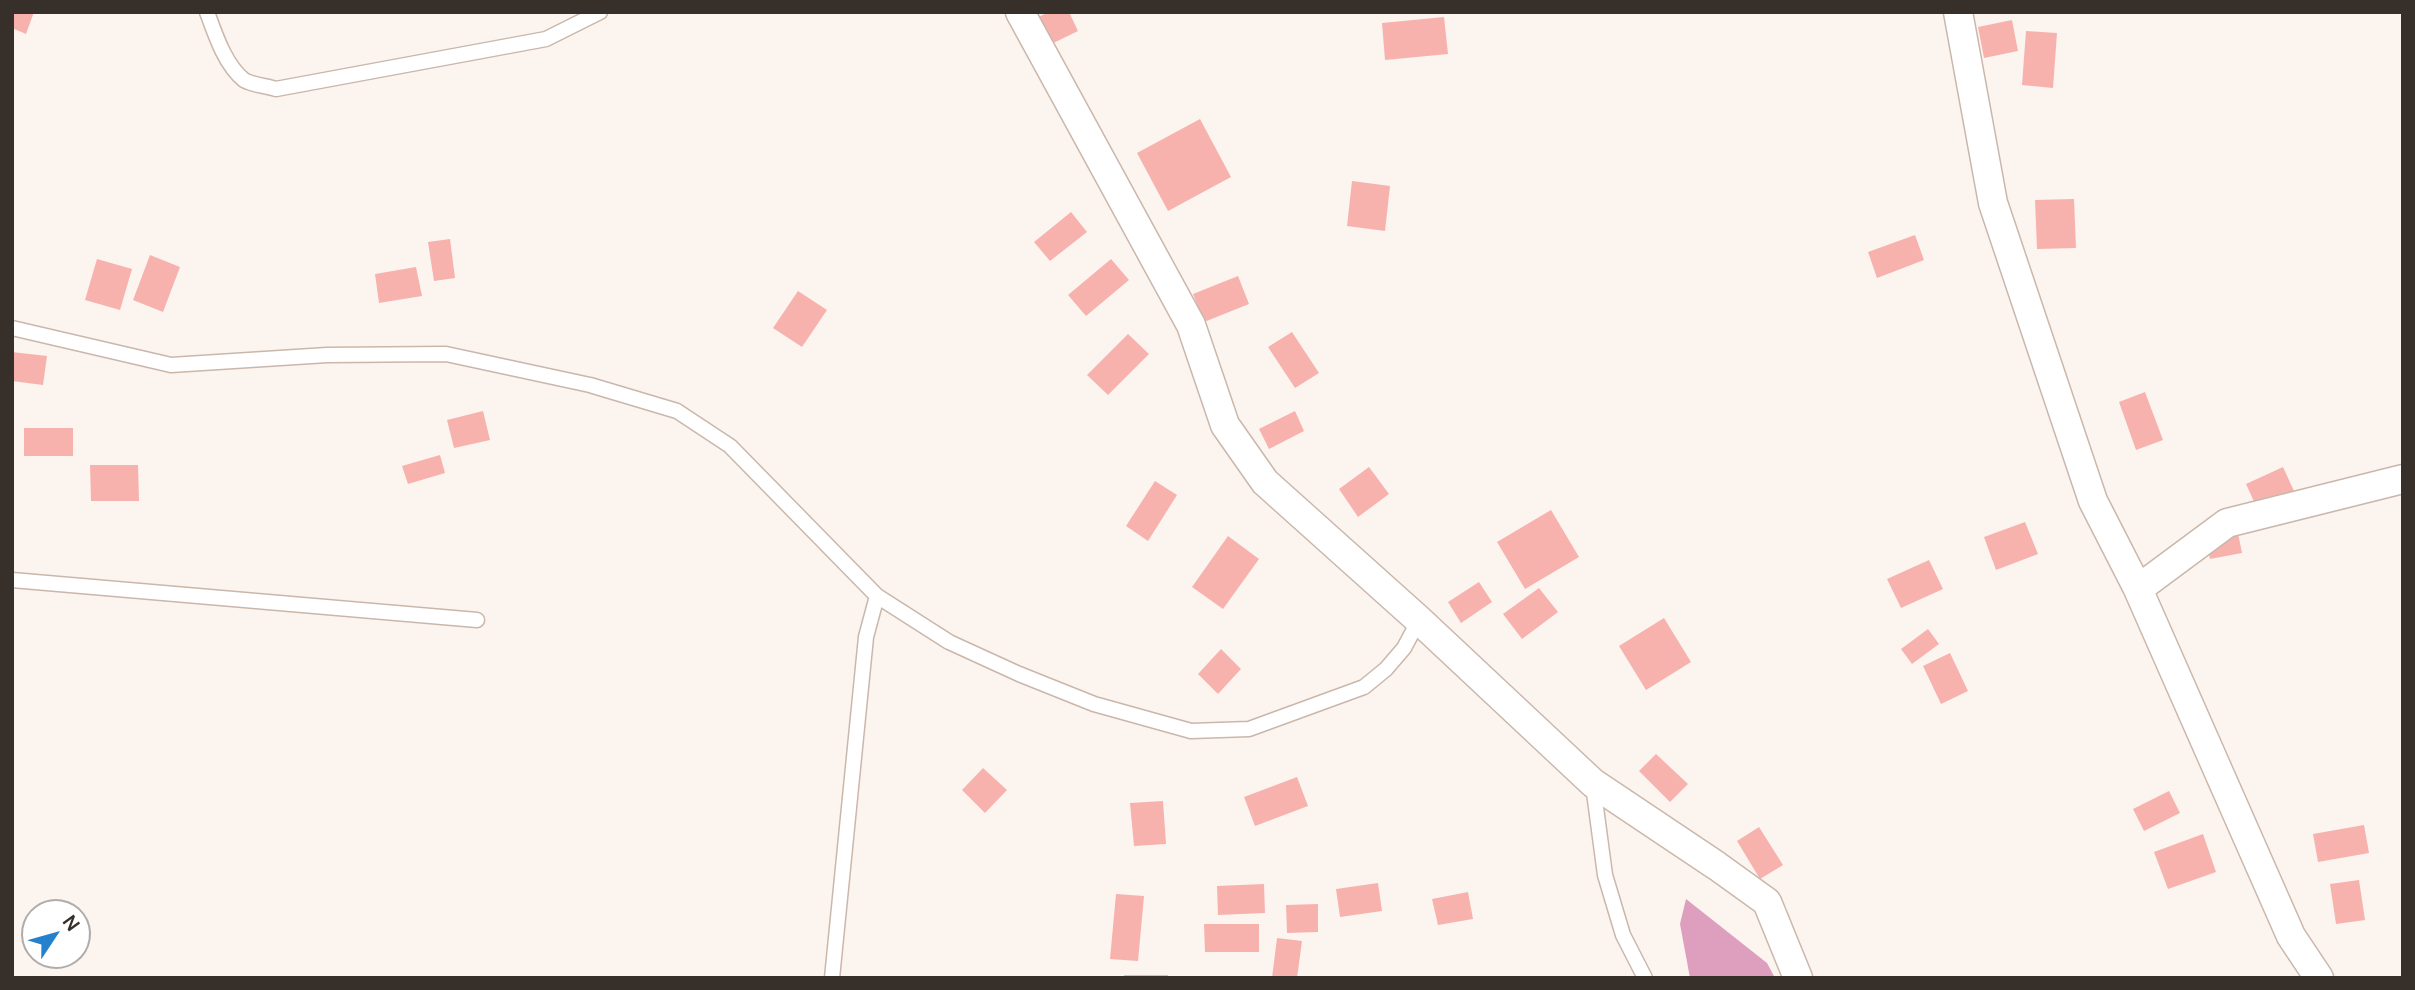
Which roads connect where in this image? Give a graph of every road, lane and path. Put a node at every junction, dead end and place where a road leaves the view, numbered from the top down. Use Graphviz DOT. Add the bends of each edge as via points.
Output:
graph roads {
  1 [pos="207,12"];
  2 [pos="600,12"];
  3 [pos="1020,12"];
  4 [pos="1958,12"];
  5 [pos="12,328"];
  6 [pos="2403,479"];
  7 [pos="12,580"];
  8 [pos="2138,589"];
  9 [pos="877,596"];
  10 [pos="477,620"];
  11 [pos="1419,620"];
  12 [pos="1593,783"];
  13 [pos="832,978"];
  14 [pos="1645,978"];
  15 [pos="1798,978"];
  16 [pos="2319,978"];
  1 -- 2 [label="lane" via="231,64 245,81 276,89 546,39"];
  3 -- 11 [label="street" via="1191,325 1225,425 1265,482"];
  4 -- 8 [label="street" via="1993,203 2093,500"];
  5 -- 9 [label="lane" via="171,365 327,355 446,354 590,385 677,411 730,446"];
  6 -- 8 [label="street" via="2227,523"];
  7 -- 10 [label="lane"];
  8 -- 16 [label="street" via="2291,936"];
  9 -- 11 [label="lane" via="949,642 1019,674 1094,704 1191,731 1249,729 1364,687 1404,648"];
  9 -- 13 [label="lane" via="866,638"];
  11 -- 12 [label="street"];
  12 -- 14 [label="lane" via="1605,875 1623,935"];
  12 -- 15 [label="street" via="1768,902"];
}
